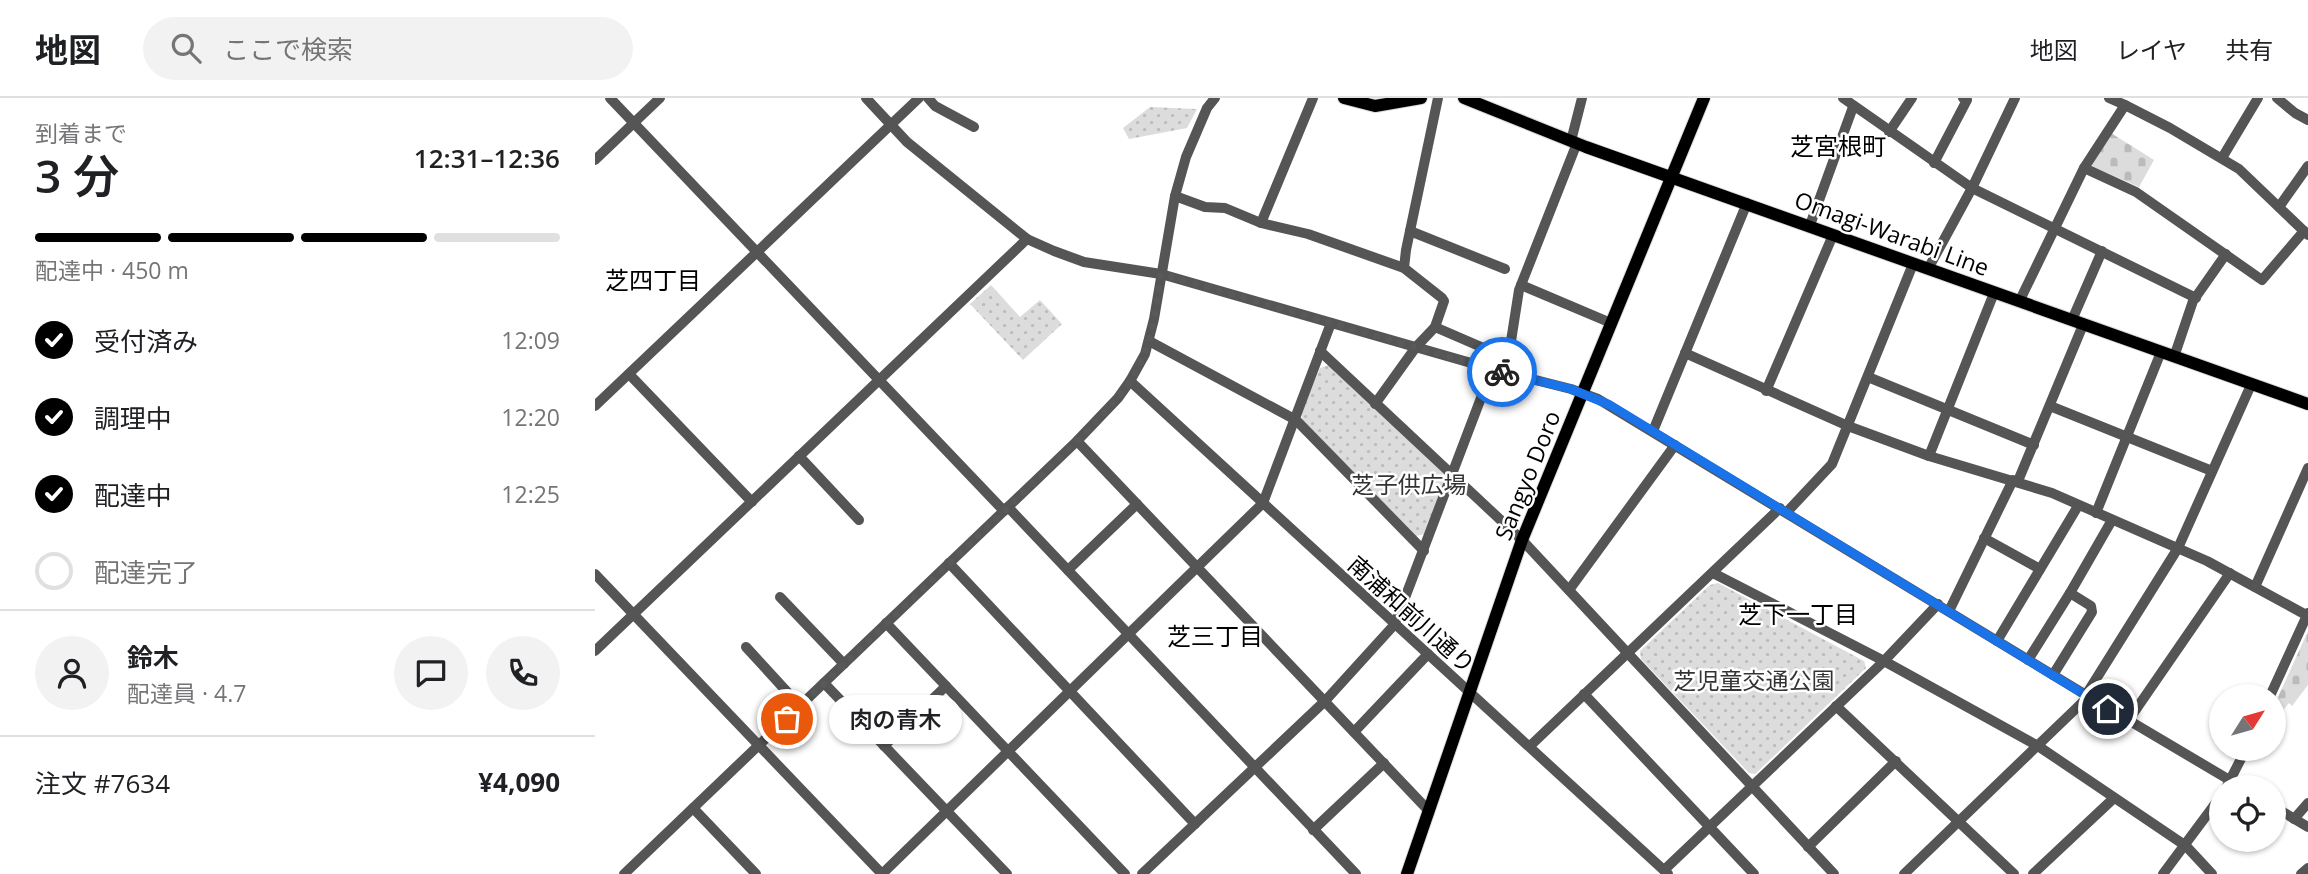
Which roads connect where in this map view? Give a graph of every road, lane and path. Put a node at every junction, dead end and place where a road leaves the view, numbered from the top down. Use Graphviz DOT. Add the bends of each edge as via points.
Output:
graph roads {
  1 [pos="610,98"];
  2 [pos="660,98"];
  3 [pos="866,98"];
  4 [pos="919,98"];
  5 [pos="927,98"];
  6 [pos="1215,98"];
  7 [pos="1313,98"];
  8 [pos="1344,98"];
  9 [pos="1421,98"];
  10 [pos="1438,98"];
  11 [pos="1464,98"];
  12 [pos="1582,98"];
  13 [pos="1704,98"];
  14 [pos="1843,98"];
  15 [pos="1912,98"];
  16 [pos="1963,98"];
  17 [pos="2015,98"];
  18 [pos="2109,98"];
  19 [pos="2258,98"];
  20 [pos="2277,98"];
  21 [pos="2125,105"];
  22 [pos="1853,107"];
  23 [pos="2308,120"];
  24 [pos="634,122"];
  25 [pos="890,125"];
  26 [pos="974,127"];
  27 [pos="1889,132"];
  28 [pos="1574,142"];
  29 [pos="2222,158"];
  30 [pos="595,160"];
  31 [pos="1934,163"];
  32 [pos="2308,166"];
  33 [pos="2084,168"];
  34 [pos="1672,176"];
  35 [pos="1972,188"];
  36 [pos="1175,196"];
  37 [pos="1747,203"];
  38 [pos="2279,207"];
  39 [pos="1261,223"];
  40 [pos="1810,225"];
  41 [pos="2054,230"];
  42 [pos="1411,231"];
  43 [pos="2306,233"];
  44 [pos="1833,235"];
  45 [pos="1027,239"];
  46 [pos="2102,251"];
  47 [pos="758,252"];
  48 [pos="2226,254"];
  49 [pos="1913,264"];
  50 [pos="1404,268"];
  51 [pos="1505,269"];
  52 [pos="1928,269"];
  53 [pos="1161,274"];
  54 [pos="1521,285"];
  55 [pos="1994,293"];
  56 [pos="2196,298"];
  57 [pos="2020,300"];
  58 [pos="2078,322"];
  59 [pos="1331,323"];
  60 [pos="1611,323"];
  61 [pos="1435,327"];
  62 [pos="1149,341"];
  63 [pos="1416,347"];
  64 [pos="1320,351"];
  65 [pos="2161,352"];
  66 [pos="1685,353"];
  67 [pos="2174,356"];
  68 [pos="1509,359"];
  69 [pos="1492,369"];
  70 [pos="1506,373"];
  71 [pos="629,374"];
  72 [pos="1868,377"];
  73 [pos="880,380"];
  74 [pos="1130,382"];
  75 [pos="2251,385"];
  76 [pos="1766,391"];
  77 [pos="1582,393"];
  78 [pos="2307,402"];
  79 [pos="1375,404"];
  80 [pos="595,406"];
  81 [pos="2050,406"];
  82 [pos="1947,410"];
  83 [pos="1296,420"];
  84 [pos="1848,426"];
  85 [pos="1653,431"];
  86 [pos="2128,438"];
  87 [pos="1077,441"];
  88 [pos="1675,444"];
  89 [pos="2033,445"];
  90 [pos="799,456"];
  91 [pos="1929,456"];
  92 [pos="2308,468"];
  93 [pos="2212,471"];
  94 [pos="1453,475"];
  95 [pos="2015,481"];
  96 [pos="751,502"];
  97 [pos="1263,503"];
  98 [pos="1136,504"];
  99 [pos="2078,506"];
  100 [pos="1006,509"];
  101 [pos="1783,510"];
  102 [pos="2096,513"];
  103 [pos="859,520"];
  104 [pos="2112,520"];
  105 [pos="1984,538"];
  106 [pos="1522,540"];
  107 [pos="2178,548"];
  108 [pos="1424,551"];
  109 [pos="949,563"];
  110 [pos="1197,568"];
  111 [pos="2040,569"];
  112 [pos="1068,570"];
  113 [pos="1713,573"];
  114 [pos="2230,573"];
  115 [pos="595,574"];
  116 [pos="2255,587"];
  117 [pos="1569,590"];
  118 [pos="2070,593"];
  119 [pos="780,597"];
  120 [pos="1938,604"];
  121 [pos="1949,611"];
  122 [pos="633,614"];
  123 [pos="2308,615"];
  124 [pos="886,623"];
  125 [pos="1395,624"];
  126 [pos="1129,635"];
  127 [pos="1997,641"];
  128 [pos="746,647"];
  129 [pos="595,651"];
  130 [pos="1428,654"];
  131 [pos="1627,654"];
  132 [pos="2028,660"];
  133 [pos="1884,661"];
  134 [pos="843,664"];
  135 [pos="2053,675"];
  136 [pos="824,683"];
  137 [pos="2276,684"];
  138 [pos="946,686"];
  139 [pos="1469,691"];
  140 [pos="1070,692"];
  141 [pos="1584,694"];
  142 [pos="2087,696"];
  143 [pos="1325,701"];
  144 [pos="800,706"];
  145 [pos="1836,706"];
  146 [pos="2128,721"];
  147 [pos="1354,732"];
  148 [pos="759,746"];
  149 [pos="884,746"];
  150 [pos="1530,746"];
  151 [pos="2038,746"];
  152 [pos="1009,752"];
  153 [pos="1896,761"];
  154 [pos="1384,764"];
  155 [pos="1254,768"];
  156 [pos="2215,775"];
  157 [pos="1751,786"];
  158 [pos="2115,798"];
  159 [pos="2308,803"];
  160 [pos="694,808"];
  161 [pos="1428,810"];
  162 [pos="947,811"];
  163 [pos="2209,813"];
  164 [pos="2286,814"];
  165 [pos="2294,819"];
  166 [pos="1959,820"];
  167 [pos="1195,824"];
  168 [pos="1710,826"];
  169 [pos="2308,827"];
  170 [pos="1313,830"];
  171 [pos="1808,846"];
  172 [pos="2186,846"];
  173 [pos="2308,868"];
  174 [pos="1666,872"];
  175 [pos="624,874"];
  176 [pos="756,874"];
  177 [pos="882,874"];
  178 [pos="1007,874"];
  179 [pos="1125,874"];
  180 [pos="1142,874"];
  181 [pos="1356,874"];
  182 [pos="1407,874"];
  183 [pos="1754,874"];
  184 [pos="1834,874"];
  185 [pos="1904,874"];
  186 [pos="2014,874"];
  187 [pos="2033,874"];
  188 [pos="2163,874"];
  189 [pos="2212,874"];
  190 [pos="2301,874"];
  1 -- 24 [label="street"];
  2 -- 24 [label="street"];
  3 -- 25 [label="street"];
  4 -- 25 [label="street"];
  5 -- 26 [label="street"];
  6 -- 36 [label="street" via="1186,157"];
  7 -- 39 [label="street"];
  8 -- 9 [label="main road" via="1375,106"];
  10 -- 42 [label="street"];
  11 -- 28 [label="main road, Omagi-Warabi Line"];
  12 -- 28 [label="street"];
  13 -- 34 [label="main road, Sangyo Doro"];
  14 -- 22 [label="street"];
  15 -- 27 [label="street"];
  16 -- 31 [label="street" via="1967,100"];
  17 -- 35 [label="street"];
  18 -- 21 [label="street"];
  19 -- 29 [label="street"];
  20 -- 23 [label="street"];
  21 -- 29 [label="street"];
  21 -- 33 [label="street"];
  22 -- 27 [label="street"];
  22 -- 40 [label="street"];
  24 -- 30 [label="street"];
  24 -- 47 [label="street"];
  25 -- 45 [label="street"];
  25 -- 47 [label="street"];
  27 -- 31 [label="street"];
  28 -- 34 [label="main road, Omagi-Warabi Line"];
  28 -- 54 [label="street"];
  29 -- 38 [label="street"];
  31 -- 35 [label="street"];
  32 -- 38 [label="street"];
  33 -- 41 [label="street"];
  33 -- 48 [label="street" via="2136,192"];
  34 -- 37 [label="main road, Omagi-Warabi Line"];
  34 -- 60 [label="main road, Sangyo Doro"];
  35 -- 41 [label="street"];
  35 -- 52 [label="street"];
  36 -- 39 [label="street" via="1205,207 1225,208"];
  36 -- 53 [label="street"];
  37 -- 40 [label="main road, Omagi-Warabi Line"];
  37 -- 66 [label="street"];
  38 -- 43 [label="street"];
  39 -- 50 [label="street" via="1308,234"];
  40 -- 44 [label="main road, Omagi-Warabi Line"];
  41 -- 46 [label="street"];
  41 -- 57 [label="street"];
  42 -- 50 [label="street"];
  42 -- 51 [label="street"];
  43 -- 48 [label="street" via="2262,280"];
  44 -- 49 [label="main road, Omagi-Warabi Line"];
  44 -- 76 [label="street"];
  45 -- 53 [label="street" via="1084,262"];
  45 -- 73 [label="street"];
  46 -- 56 [label="street"];
  46 -- 58 [label="street"];
  47 -- 71 [label="street"];
  47 -- 73 [label="street"];
  48 -- 56 [label="street"];
  49 -- 52 [label="main road, Omagi-Warabi Line"];
  49 -- 72 [label="street"];
  50 -- 61 [label="street" via="1444,300"];
  52 -- 55 [label="main road, Omagi-Warabi Line"];
  53 -- 59 [label="street"];
  53 -- 62 [label="street"];
  54 -- 60 [label="street"];
  54 -- 68 [label="street"];
  55 -- 57 [label="main road, Omagi-Warabi Line"];
  55 -- 82 [label="street"];
  56 -- 67 [label="street"];
  57 -- 58 [label="main road, Omagi-Warabi Line"];
  58 -- 65 [label="main road, Omagi-Warabi Line"];
  58 -- 81 [label="street"];
  59 -- 63 [label="street"];
  59 -- 64 [label="street"];
  60 -- 77 [label="main road, Sangyo Doro"];
  61 -- 63 [label="street"];
  61 -- 68 [label="street"];
  62 -- 74 [label="street"];
  62 -- 83 [label="street"];
  63 -- 69 [label="street"];
  63 -- 79 [label="street"];
  64 -- 79 [label="street"];
  64 -- 83 [label="street"];
  65 -- 67 [label="main road, Omagi-Warabi Line"];
  65 -- 86 [label="street"];
  66 -- 76 [label="street"];
  66 -- 85 [label="street"];
  67 -- 75 [label="main road, Omagi-Warabi Line"];
  68 -- 70 [label="street"];
  69 -- 70 [label="street"];
  69 -- 94 [label="street"];
  70 -- 77 [label="street"];
  71 -- 80 [label="street"];
  71 -- 96 [label="street"];
  72 -- 82 [label="street"];
  72 -- 84 [label="street"];
  73 -- 90 [label="street"];
  73 -- 100 [label="street"];
  74 -- 87 [label="street"];
  74 -- 97 [label="street, 南浦和前川通り"];
  75 -- 78 [label="main road, Omagi-Warabi Line"];
  75 -- 93 [label="street"];
  76 -- 84 [label="street"];
  77 -- 85 [label="street"];
  77 -- 106 [label="main road, Sangyo Doro"];
  79 -- 94 [label="street"];
  81 -- 86 [label="street"];
  81 -- 89 [label="street"];
  82 -- 89 [label="street"];
  82 -- 91 [label="street"];
  83 -- 97 [label="street"];
  83 -- 108 [label="street"];
  84 -- 91 [label="street"];
  84 -- 101 [label="street" via="1832,464"];
  85 -- 88 [label="street"];
  86 -- 93 [label="street"];
  86 -- 102 [label="street"];
  87 -- 98 [label="street"];
  87 -- 100 [label="street"];
  88 -- 101 [label="street"];
  88 -- 117 [label="street"];
  89 -- 95 [label="street"];
  90 -- 96 [label="street"];
  90 -- 103 [label="street"];
  91 -- 95 [label="street"];
  92 -- 116 [label="street"];
  93 -- 107 [label="street"];
  94 -- 106 [label="street"];
  94 -- 108 [label="street"];
  95 -- 99 [label="street"];
  95 -- 105 [label="street"];
  96 -- 122 [label="street"];
  97 -- 110 [label="street"];
  97 -- 125 [label="street, 南浦和前川通り"];
  98 -- 110 [label="street"];
  98 -- 112 [label="street"];
  99 -- 102 [label="street"];
  99 -- 111 [label="street"];
  100 -- 109 [label="street"];
  100 -- 112 [label="street"];
  101 -- 113 [label="street"];
  101 -- 120 [label="street"];
  102 -- 104 [label="street"];
  104 -- 107 [label="street"];
  104 -- 118 [label="street"];
  105 -- 111 [label="street"];
  105 -- 121 [label="street"];
  106 -- 117 [label="street"];
  106 -- 139 [label="main road, Sangyo Doro"];
  107 -- 114 [label="street"];
  107 -- 142 [label="street"];
  108 -- 125 [label="street"];
  109 -- 124 [label="street"];
  109 -- 140 [label="street"];
  110 -- 126 [label="street"];
  110 -- 143 [label="street"];
  111 -- 127 [label="street"];
  112 -- 126 [label="street"];
  113 -- 131 [label="street"];
  113 -- 133 [label="street"];
  114 -- 116 [label="street"];
  114 -- 146 [label="street"];
  115 -- 122 [label="street"];
  116 -- 123 [label="street"];
  117 -- 131 [label="street"];
  118 -- 132 [label="street"];
  118 -- 135 [label="street" via="2091,606 2092,612"];
  119 -- 134 [label="street"];
  120 -- 121 [label="street"];
  120 -- 133 [label="street"];
  121 -- 127 [label="street"];
  122 -- 129 [label="street"];
  122 -- 148 [label="street"];
  123 -- 137 [label="street"];
  124 -- 134 [label="street"];
  124 -- 138 [label="street"];
  125 -- 130 [label="street, 南浦和前川通り"];
  125 -- 143 [label="street"];
  126 -- 140 [label="street"];
  126 -- 155 [label="street"];
  127 -- 132 [label="street"];
  128 -- 144 [label="street"];
  130 -- 139 [label="street, 南浦和前川通り"];
  130 -- 147 [label="street"];
  131 -- 141 [label="street"];
  131 -- 157 [label="street"];
  132 -- 135 [label="street"];
  133 -- 145 [label="street"];
  133 -- 151 [label="street"];
  134 -- 136 [label="street"];
  135 -- 142 [label="street"];
  136 -- 144 [label="street"];
  136 -- 149 [label="street"];
  138 -- 149 [label="street"];
  138 -- 152 [label="street"];
  139 -- 150 [label="street, 南浦和前川通り"];
  139 -- 161 [label="main road, Sangyo Doro"];
  140 -- 152 [label="street"];
  140 -- 167 [label="street"];
  141 -- 150 [label="street"];
  141 -- 168 [label="street"];
  142 -- 146 [label="street"];
  142 -- 151 [label="street"];
  143 -- 147 [label="street"];
  143 -- 155 [label="street"];
  144 -- 148 [label="street"];
  145 -- 153 [label="street"];
  145 -- 157 [label="street"];
  146 -- 156 [label="street"];
  147 -- 154 [label="street"];
  148 -- 160 [label="street"];
  148 -- 177 [label="street"];
  149 -- 162 [label="street"];
  150 -- 174 [label="street, 南浦和前川通り"];
  151 -- 158 [label="street"];
  151 -- 166 [label="street"];
  152 -- 162 [label="street"];
  152 -- 179 [label="street"];
  153 -- 166 [label="street"];
  153 -- 171 [label="street"];
  154 -- 161 [label="street"];
  154 -- 170 [label="street"];
  155 -- 167 [label="street"];
  155 -- 170 [label="street"];
  157 -- 168 [label="street"];
  157 -- 171 [label="street"];
  158 -- 172 [label="street"];
  158 -- 187 [label="street"];
  159 -- 165 [label="street"];
  160 -- 175 [label="street"];
  160 -- 176 [label="street"];
  161 -- 182 [label="main road, Sangyo Doro"];
  162 -- 177 [label="street"];
  162 -- 178 [label="street"];
  163 -- 172 [label="street"];
  164 -- 165 [label="street"];
  165 -- 169 [label="street"];
  166 -- 185 [label="street"];
  166 -- 186 [label="street"];
  167 -- 180 [label="street"];
  168 -- 174 [label="street"];
  168 -- 183 [label="street"];
  170 -- 181 [label="street"];
  171 -- 184 [label="street"];
  172 -- 188 [label="street"];
  172 -- 189 [label="street"];
  173 -- 190 [label="street"];
}
